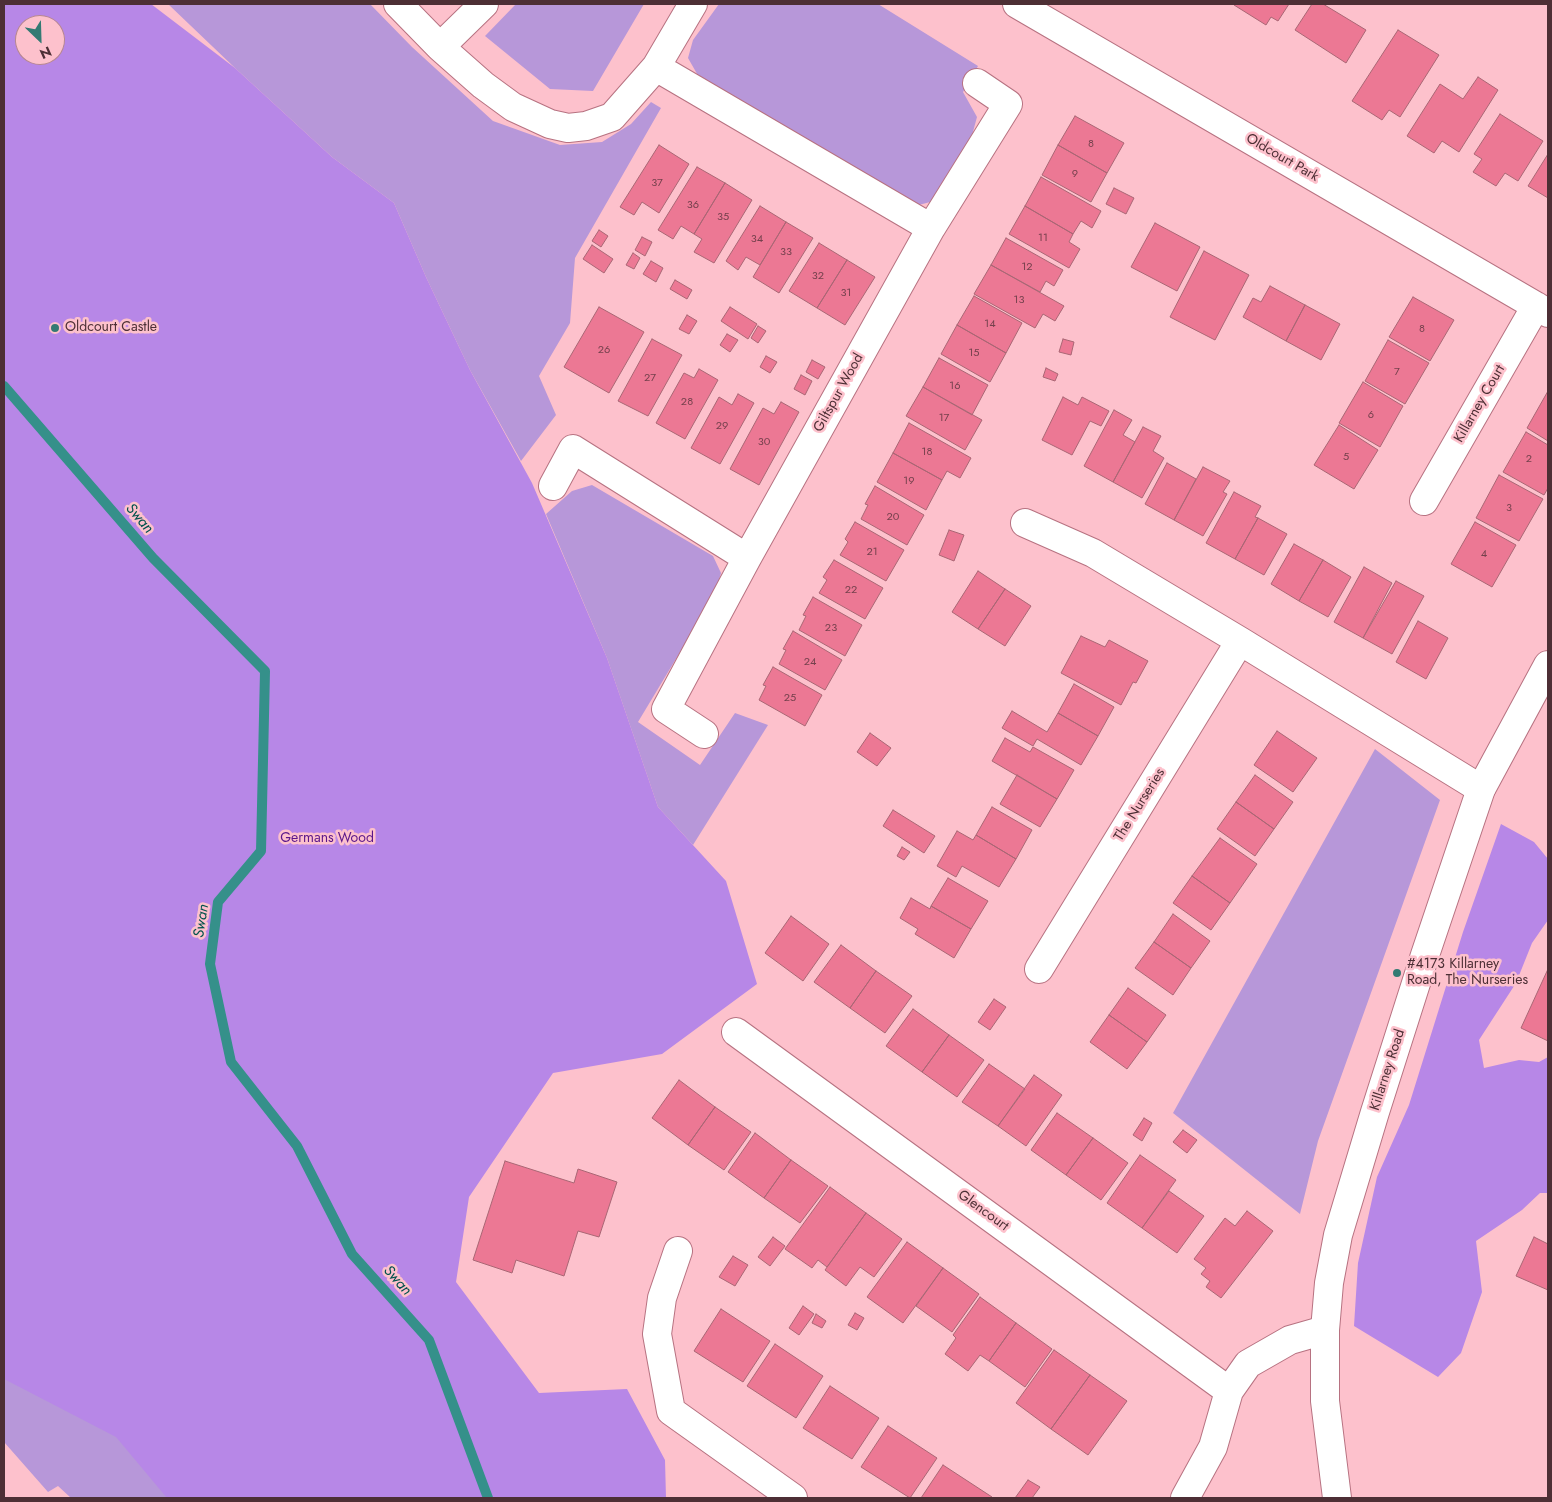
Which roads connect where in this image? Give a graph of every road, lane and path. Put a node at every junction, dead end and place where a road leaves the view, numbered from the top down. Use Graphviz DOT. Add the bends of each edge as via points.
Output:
graph roads {
  1 [pos="398,4"];
  2 [pos="484,4"];
  3 [pos="693,4"];
  4 [pos="1017,4"];
  5 [pos="440,47"];
  6 [pos="656,67"];
  7 [pos="977,83"];
  8 [pos="931,228"];
  9 [pos="1542,309"];
  10 [pos="553,486"];
  11 [pos="1424,502"];
  12 [pos="1025,524"];
  13 [pos="747,558"];
  14 [pos="1240,641"];
  15 [pos="1548,665"];
  16 [pos="704,734"];
  17 [pos="1481,789"];
  18 [pos="1039,969"];
  19 [pos="736,1032"];
  20 [pos="678,1251"];
  21 [pos="1325,1330"];
  22 [pos="1229,1391"];
  23 [pos="794,1498"];
  24 [pos="1185,1498"];
  25 [pos="1336,1498"];
  1 -- 5 [label="street"];
  2 -- 5 [label="street"];
  3 -- 6 [label="street"];
  4 -- 9 [label="street, Oldcourt Park"];
  5 -- 6 [label="street" via="513,107 550,124 568,128 612,117"];
  6 -- 8 [label="street"];
  7 -- 8 [label="street, Giltspur Wood" via="1008,104"];
  8 -- 13 [label="street, Giltspur Wood"];
  9 -- 11 [label="street, Killarney Court"];
  10 -- 13 [label="street" via="573,449"];
  12 -- 14 [label="street" via="1093,553"];
  13 -- 16 [label="street, Giltspur Wood" via="666,709"];
  14 -- 17 [label="street"];
  14 -- 18 [label="street, The Nurseries"];
  15 -- 17 [label="street, Killarney Road"];
  17 -- 21 [label="street, Killarney Road" via="1343,1216 1329,1283"];
  19 -- 22 [label="street, Glencourt"];
  20 -- 23 [label="street" via="662,1298 657,1334 671,1411"];
  21 -- 22 [label="street" via="1290,1340 1248,1364"];
  21 -- 25 [label="street, Killarney Road" via="1325,1401"];
  22 -- 24 [label="street" via="1213,1447"];
}
